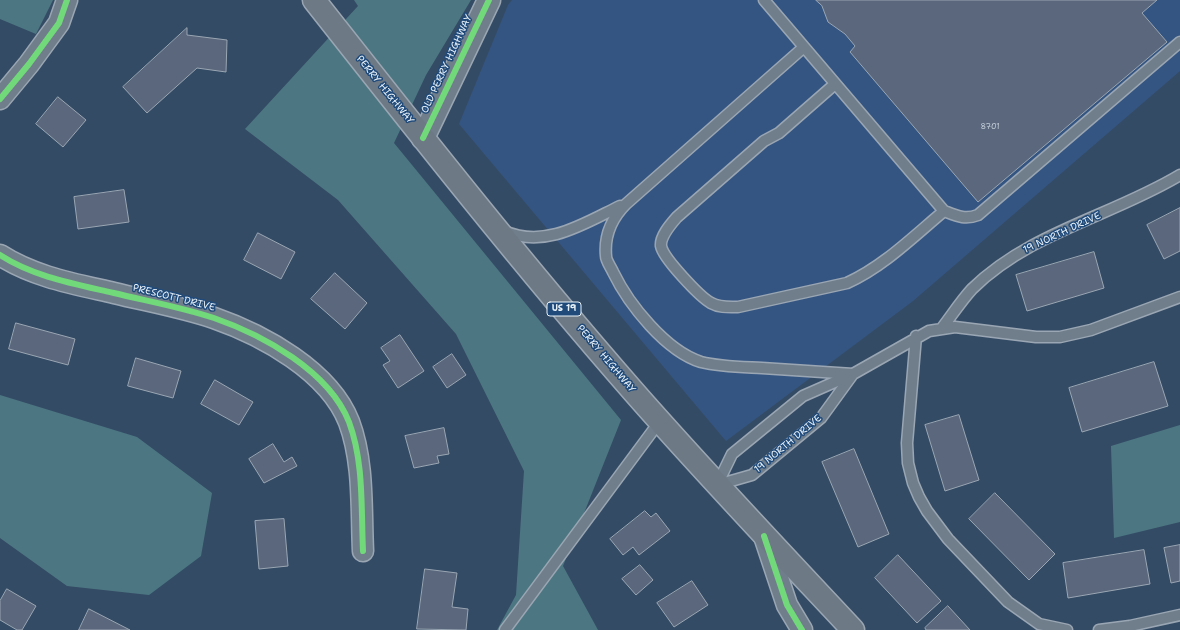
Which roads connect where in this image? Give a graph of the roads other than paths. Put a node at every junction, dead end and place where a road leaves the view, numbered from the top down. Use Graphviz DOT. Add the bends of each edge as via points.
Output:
graph roads {
  1 [pos="67,0"];
  2 [pos="314,0"];
  3 [pos="489,0"];
  4 [pos="764,0"];
  5 [pos="1180,42"];
  6 [pos="804,47"];
  7 [pos="835,84"];
  8 [pos="0,98"];
  9 [pos="423,138"];
  10 [pos="1180,175"];
  11 [pos="626,204"];
  12 [pos="944,211"];
  13 [pos="495,227"];
  14 [pos="0,255"];
  15 [pos="1180,297"];
  16 [pos="942,328"];
  17 [pos="916,336"];
  18 [pos="853,374"];
  19 [pos="660,421"];
  20 [pos="717,485"];
  21 [pos="764,536"];
  22 [pos="363,551"];
  23 [pos="1180,615"];
  24 [pos="799,625"];
  25 [pos="505,630"];
  26 [pos="853,630"];
  27 [pos="1067,630"];
  28 [pos="1099,630"];
  1 -- 8 [label="street" via="59,23"];
  2 -- 9 [label="main road, PERRY HIGHWAY / US 19"];
  3 -- 9 [label="street, OLD PERRY HIGHWAY"];
  4 -- 6 [label="lane"];
  5 -- 12 [label="lane" via="978,215 961,218"];
  6 -- 7 [label="lane"];
  6 -- 11 [label="lane"];
  7 -- 12 [label="lane"];
  7 -- 12 [label="lane" via="779,133 759,146 670,225 661,246 665,256 694,290 712,304 738,307 847,283 861,277"];
  9 -- 13 [label="main road, PERRY HIGHWAY / US 19"];
  10 -- 16 [label="lane, 19 NORTH DRIVE" via="1126,203 1024,249 973,289"];
  11 -- 13 [label="lane" via="568,231 545,237 522,237"];
  11 -- 18 [label="lane" via="615,215 610,225 606,257 632,303 673,346 700,361 714,365"];
  13 -- 19 [label="main road, PERRY HIGHWAY / US 19"];
  14 -- 22 [label="street, PRESCOTT DRIVE" via="13,264 55,279 214,318 268,342 308,369 339,402 351,428 360,474"];
  15 -- 16 [label="lane, 19 NORTH DRIVE" via="1091,330 1060,337"];
  16 -- 17 [label="lane, 19 NORTH DRIVE"];
  17 -- 18 [label="lane, 19 NORTH DRIVE"];
  17 -- 27 [label="lane" via="907,443 908,463 919,497 948,539 1008,602 1039,624"];
  18 -- 20 [label="lane, 19 NORTH DRIVE" via="821,418 752,475"];
  18 -- 20 [label="lane, 19 NORTH DRIVE" via="803,396 732,454"];
  19 -- 20 [label="main road, PERRY HIGHWAY / US 19"];
  19 -- 25 [label="lane"];
  20 -- 21 [label="main road, PERRY HIGHWAY / US 19"];
  21 -- 24 [label="street" via="781,589"];
  21 -- 26 [label="main road, PERRY HIGHWAY / US 19"];
  23 -- 28 [label="lane"];
}
